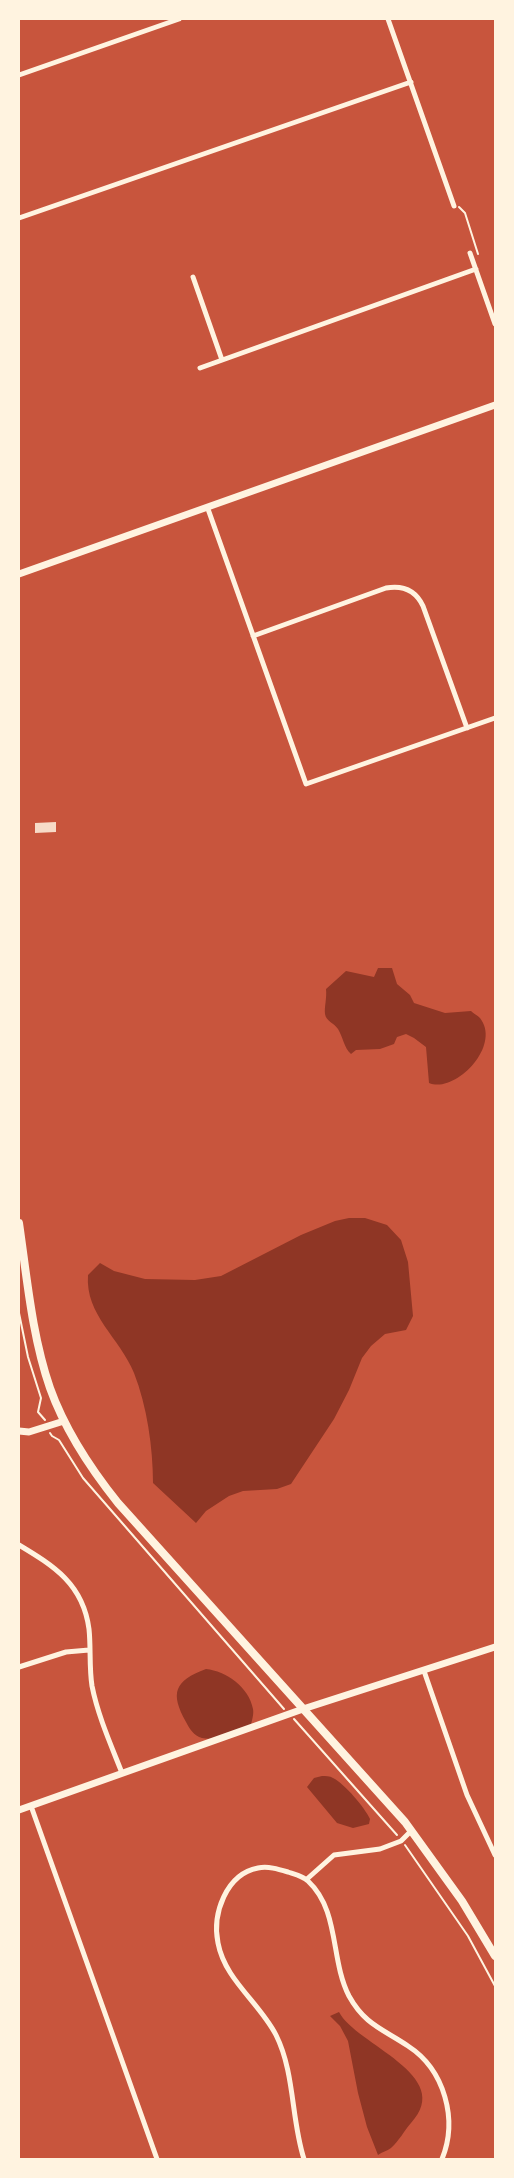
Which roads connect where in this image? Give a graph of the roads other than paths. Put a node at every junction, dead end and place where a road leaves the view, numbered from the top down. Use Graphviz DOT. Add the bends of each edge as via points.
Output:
graph roads {
  1 [pos="179,19"];
  2 [pos="388,19"];
  3 [pos="19,75"];
  4 [pos="411,82"];
  5 [pos="454,206"];
  6 [pos="19,218"];
  7 [pos="470,253"];
  8 [pos="476,270"];
  9 [pos="193,277"];
  10 [pos="495,324"];
  11 [pos="222,360"];
  12 [pos="200,368"];
  13 [pos="495,406"];
  14 [pos="208,509"];
  15 [pos="19,574"];
  16 [pos="253,636"];
  17 [pos="495,718"];
  18 [pos="466,728"];
  19 [pos="19,1223"];
  20 [pos="64,1421"];
  21 [pos="19,1431"];
  22 [pos="19,1545"];
  23 [pos="495,1648"];
  24 [pos="89,1650"];
  25 [pos="19,1667"];
  26 [pos="424,1671"];
  27 [pos="304,1709"];
  28 [pos="122,1773"];
  29 [pos="31,1806"];
  30 [pos="19,1810"];
  31 [pos="412,1831"];
  32 [pos="495,1855"];
  33 [pos="307,1879"];
  34 [pos="495,1956"];
  35 [pos="157,2159"];
  36 [pos="304,2159"];
  37 [pos="442,2159"];
  1 -- 3 [label="street"];
  2 -- 4 [label="street"];
  4 -- 5 [label="street"];
  4 -- 6 [label="street"];
  7 -- 8 [label="street"];
  8 -- 10 [label="street"];
  8 -- 11 [label="street"];
  9 -- 11 [label="street"];
  11 -- 12 [label="street"];
  13 -- 14 [label="street"];
  14 -- 15 [label="street"];
  14 -- 16 [label="street"];
  16 -- 18 [label="street" via="386,588 408,590 423,606"];
  16 -- 18 [label="street" via="306,784"];
  17 -- 18 [label="street"];
  19 -- 20 [label="main road" via="38,1344 50,1388"];
  20 -- 21 [label="street" via="29,1432"];
  20 -- 27 [label="main road" via="86,1460 118,1502"];
  22 -- 24 [label="street" via="52,1566 73,1586 86,1611"];
  23 -- 26 [label="street"];
  24 -- 25 [label="street" via="66,1652"];
  24 -- 28 [label="street" via="95,1700"];
  26 -- 27 [label="street"];
  26 -- 32 [label="street" via="467,1795"];
  27 -- 28 [label="street"];
  27 -- 31 [label="main road"];
  28 -- 29 [label="street"];
  29 -- 30 [label="street"];
  29 -- 35 [label="street"];
  31 -- 33 [label="street" via="401,1841 380,1849 334,1854"];
  31 -- 34 [label="main road"];
  33 -- 36 [label="street" via="275,1868 258,1868 244,1873 227,1890 216,1924 223,1961 265,2016 283,2053"];
  33 -- 37 [label="street" via="323,1900 330,1918 341,1979 354,2006 376,2028 409,2046 434,2073 450,2118 448,2144"];
}
